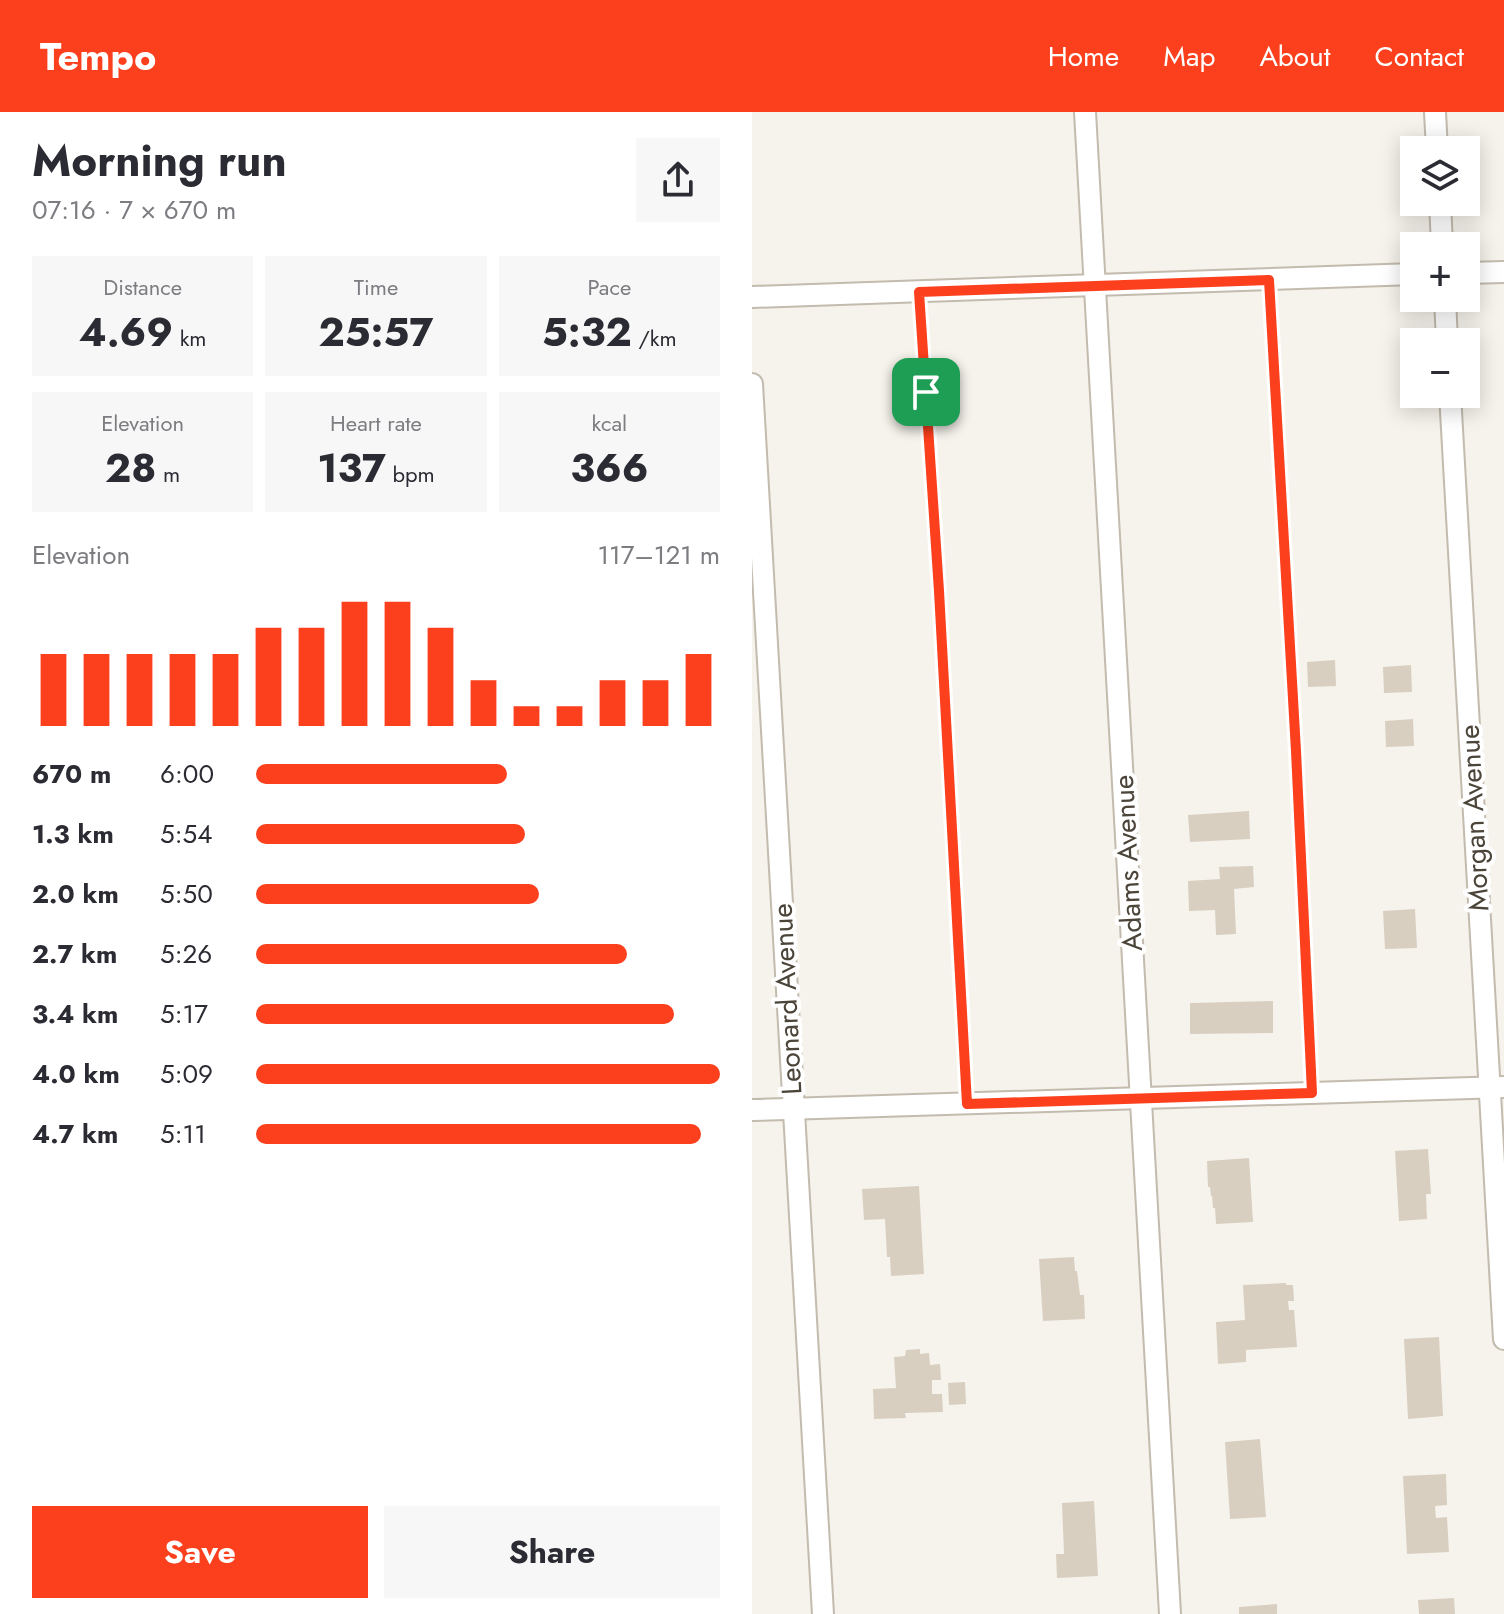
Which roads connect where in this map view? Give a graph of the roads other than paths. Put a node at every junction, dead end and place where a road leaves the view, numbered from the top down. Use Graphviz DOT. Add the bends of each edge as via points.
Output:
graph roads {
  1 [pos="1085,112"];
  2 [pos="1435,112"];
  3 [pos="1436,136"];
  4 [pos="1504,272"];
  5 [pos="1480,273"];
  6 [pos="1400,275"];
  7 [pos="1269,280"];
  8 [pos="1095,286"];
  9 [pos="919,292"];
  10 [pos="752,297"];
  11 [pos="752,384"];
  12 [pos="1451,408"];
  13 [pos="1497,1087"];
  14 [pos="1312,1093"];
  15 [pos="1141,1098"];
  16 [pos="967,1104"];
  17 [pos="793,1109"];
  18 [pos="752,1110"];
  19 [pos="1504,1339"];
  20 [pos="823,1614"];
  21 [pos="1170,1614"];
  1 -- 8 [label="street, Adams Avenue"];
  2 -- 3 [label="street"];
  4 -- 5 [label="street"];
  6 -- 7 [label="street"];
  7 -- 8 [label="street"];
  7 -- 14 [label="lane"];
  8 -- 9 [label="street"];
  8 -- 15 [label="street, Adams Avenue"];
  9 -- 10 [label="street"];
  9 -- 16 [label="lane"];
  11 -- 17 [label="street, Leonard Avenue"];
  12 -- 13 [label="street, Morgan Avenue"];
  13 -- 14 [label="street"];
  13 -- 19 [label="street, Morgan Avenue"];
  14 -- 15 [label="street"];
  15 -- 16 [label="street"];
  15 -- 21 [label="street, Adams Avenue"];
  16 -- 17 [label="street"];
  17 -- 18 [label="street"];
  17 -- 20 [label="street, Leonard Avenue"];
}
